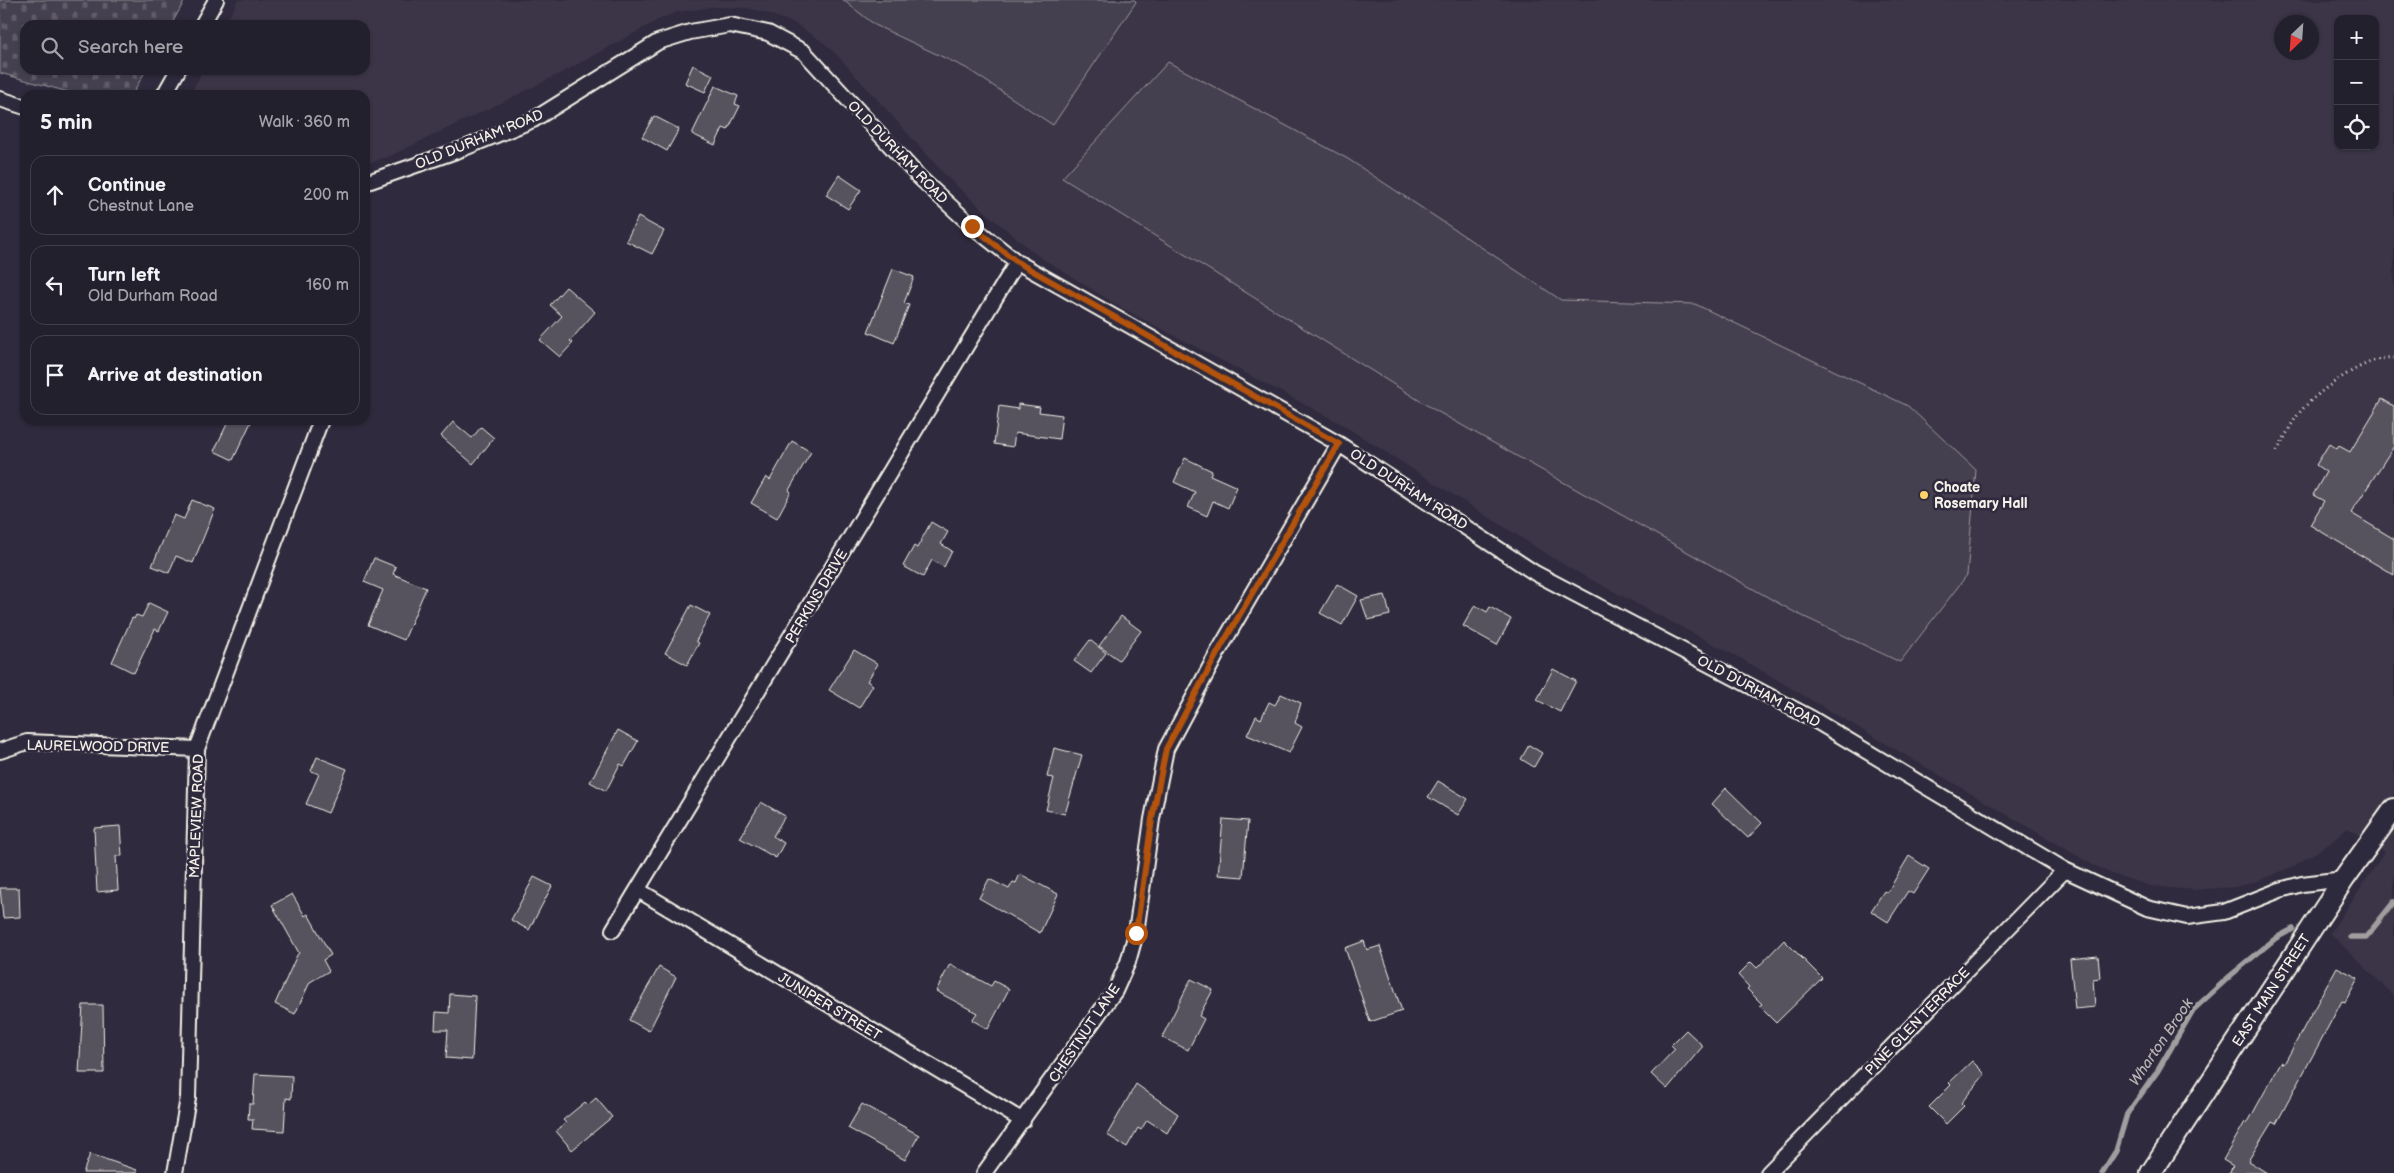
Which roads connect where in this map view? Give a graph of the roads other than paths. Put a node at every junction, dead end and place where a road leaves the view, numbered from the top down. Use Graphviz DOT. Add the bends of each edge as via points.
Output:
graph roads {
  1 [pos="216,0"];
  2 [pos="205,20"];
  3 [pos="175,75"];
  4 [pos="167,90"];
  5 [pos="0,99"];
  6 [pos="20,105"];
  7 [pos="370,181"];
  8 [pos="1017,262"];
  9 [pos="318,425"];
  10 [pos="1339,444"];
  11 [pos="197,749"];
  12 [pos="0,750"];
  13 [pos="2394,809"];
  14 [pos="2065,870"];
  15 [pos="2344,879"];
  16 [pos="638,890"];
  17 [pos="613,930"];
  18 [pos="1022,1121"];
  19 [pos="175,1173"];
  20 [pos="984,1173"];
  21 [pos="1768,1173"];
  22 [pos="2151,1173"];
  1 -- 2 [label="street"];
  3 -- 4 [label="street"];
  5 -- 6 [label="street"];
  7 -- 8 [label="street, OLD DURHAM ROAD" via="533,120 658,42 730,25 768,33 804,52 920,178"];
  8 -- 10 [label="street, OLD DURHAM ROAD"];
  8 -- 16 [label="street, PERKINS DRIVE"];
  9 -- 11 [label="street, MAPLEVIEW ROAD"];
  10 -- 14 [label="street, OLD DURHAM ROAD" via="1535,572 1810,718"];
  10 -- 18 [label="street, CHESTNUT LANE" via="1218,652 1166,749 1152,819 1136,933 1115,991"];
  11 -- 12 [label="street, LAURELWOOD DRIVE" via="27,742"];
  11 -- 19 [label="street, MAPLEVIEW ROAD" via="188,1098"];
  13 -- 15 [label="main road, EAST MAIN STREET"];
  14 -- 15 [label="street, OLD DURHAM ROAD" via="2147,908 2187,917 2224,912 2302,884"];
  14 -- 21 [label="street, PINE GLEN TERRACE"];
  15 -- 22 [label="main road, EAST MAIN STREET"];
  16 -- 17 [label="street, PERKINS DRIVE"];
  16 -- 18 [label="street, JUNIPER STREET"];
  18 -- 20 [label="street, CHESTNUT LANE"];
}
